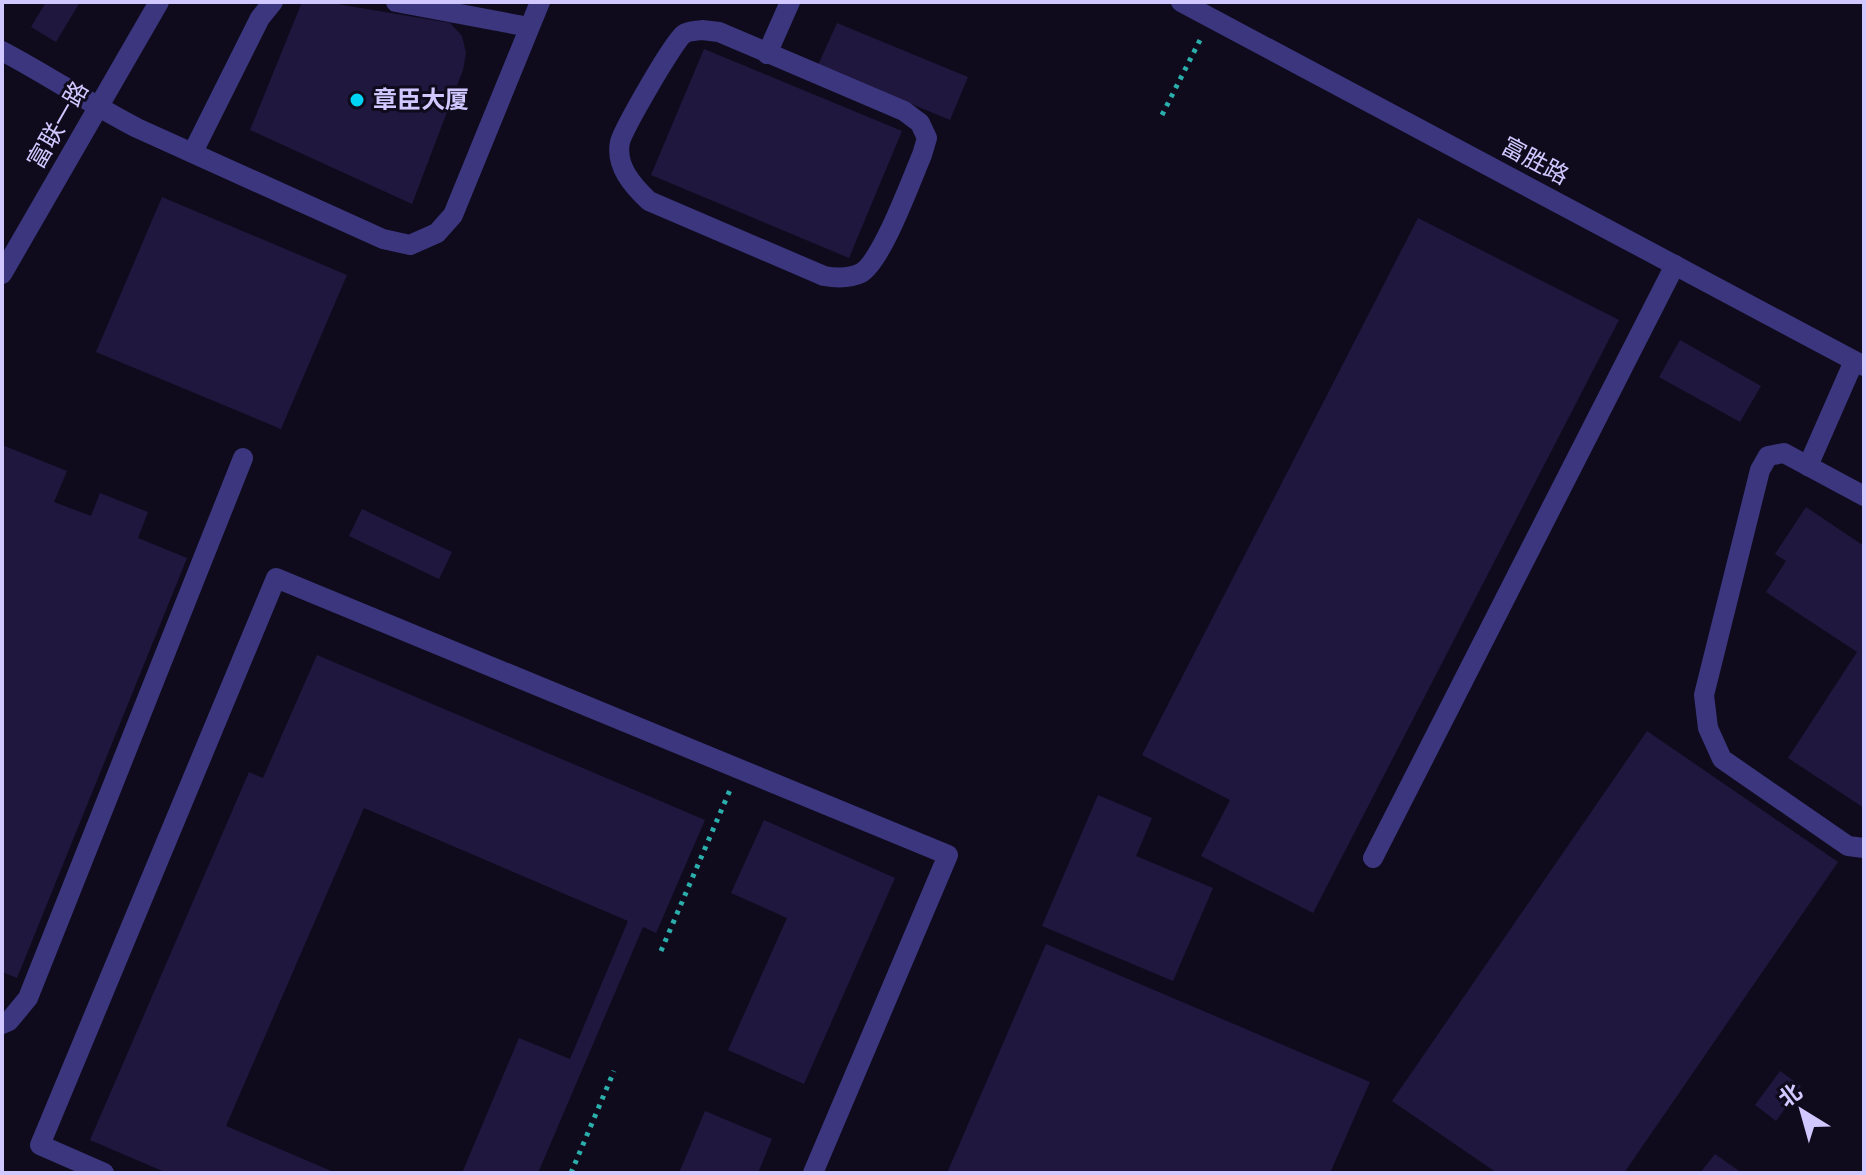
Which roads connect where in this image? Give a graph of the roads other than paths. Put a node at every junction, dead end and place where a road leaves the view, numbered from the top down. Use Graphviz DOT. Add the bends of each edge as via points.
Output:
graph roads {
  1 [pos="159,2"];
  2 [pos="273,2"];
  3 [pos="396,2"];
  4 [pos="540,2"];
  5 [pos="790,2"];
  6 [pos="1181,2"];
  7 [pos="529,27"];
  8 [pos="2,51"];
  9 [pos="767,54"];
  10 [pos="98,108"];
  11 [pos="193,152"];
  12 [pos="1675,265"];
  13 [pos="2,274"];
  14 [pos="1859,364"];
  15 [pos="243,458"];
  16 [pos="1808,466"];
  17 [pos="1864,496"];
  18 [pos="1864,848"];
  19 [pos="1373,858"];
  20 [pos="2,1024"];
  21 [pos="104,1173"];
  22 [pos="813,1173"];
  1 -- 10 [label="street, 富联一路"];
  2 -- 11 [label="street"];
  3 -- 7 [label="street"];
  4 -- 7 [label="street"];
  5 -- 9 [label="street"];
  6 -- 12 [label="street, 富胜路"];
  7 -- 11 [label="street" via="453,215 437,233 410,245 383,239"];
  8 -- 10 [label="street"];
  9 -- 9 [label="street" via="904,111 920,123 927,138 875,259 861,272 824,276 649,201 622,166 620,141 671,47 684,33 719,32"];
  10 -- 11 [label="street"];
  10 -- 13 [label="street, 富联一路"];
  12 -- 14 [label="street, 富胜路"];
  12 -- 19 [label="street"];
  14 -- 16 [label="street"];
  15 -- 20 [label="street" via="28,998"];
  16 -- 17 [label="street"];
  16 -- 18 [label="street" via="1784,453 1768,456 1760,470 1704,695 1708,728 1722,759 1848,846"];
  21 -- 22 [label="street" via="40,1145 276,578 948,855"];
}
